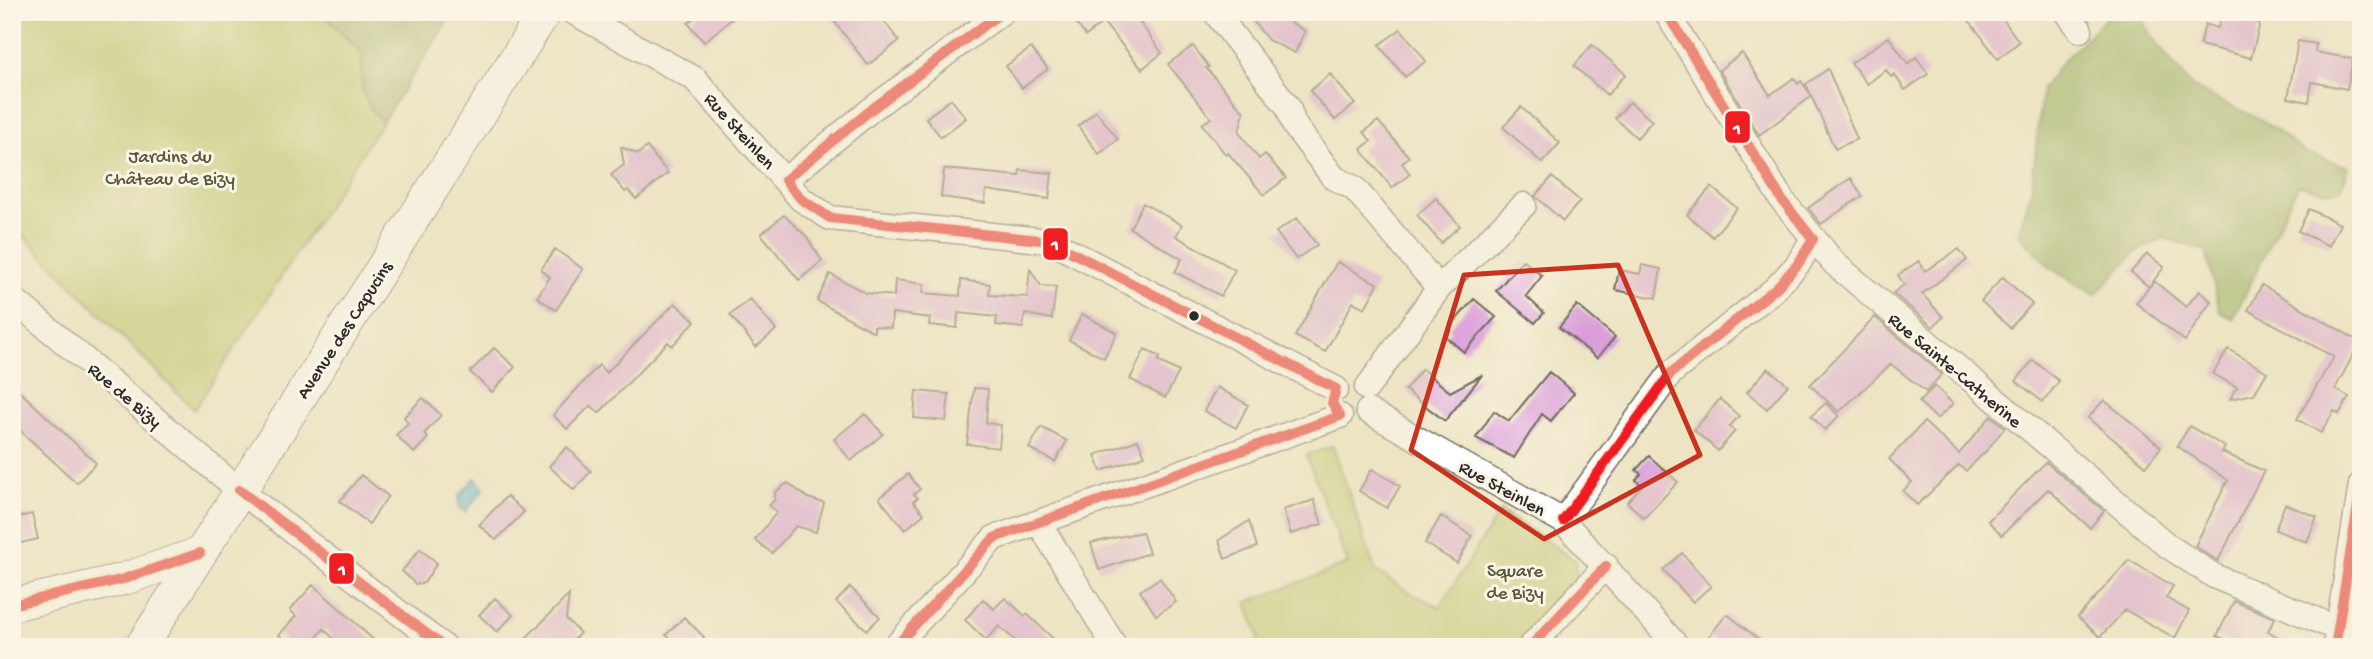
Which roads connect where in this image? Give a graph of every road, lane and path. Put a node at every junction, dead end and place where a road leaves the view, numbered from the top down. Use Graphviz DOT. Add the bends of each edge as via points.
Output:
graph roads {
  1 [pos="545,12"];
  2 [pos="573,12"];
  3 [pos="1002,12"];
  4 [pos="1215,12"];
  5 [pos="1666,12"];
  6 [pos="785,180"];
  7 [pos="1524,205"];
  8 [pos="1813,239"];
  9 [pos="1439,288"];
  10 [pos="12,298"];
  11 [pos="1336,388"];
  12 [pos="1367,400"];
  13 [pos="1340,416"];
  14 [pos="2361,485"];
  15 [pos="239,490"];
  16 [pos="1563,522"];
  17 [pos="1039,523"];
  18 [pos="200,553"];
  19 [pos="1606,566"];
  20 [pos="124,579"];
  21 [pos="12,605"];
  22 [pos="166,608"];
  23 [pos="2336,637"];
  24 [pos="2361,639"];
  25 [pos="141,647"];
  26 [pos="444,647"];
  27 [pos="895,647"];
  28 [pos="1115,647"];
  29 [pos="1530,647"];
  30 [pos="1678,647"];
  1 -- 15 [label="main road, Avenue des Capucins"];
  2 -- 6 [label="street, Rue Steinlen" via="695,79"];
  3 -- 6 [label="street"];
  4 -- 9 [label="street" via="1288,107 1294,125 1334,178 1354,187"];
  5 -- 8 [label="street, Rue Sainte-Catherine" via="1782,200"];
  6 -- 11 [label="street, Rue Steinlen" via="801,199 830,218 1050,241"];
  7 -- 9 [label="street"];
  8 -- 16 [label="street" via="1776,288 1671,373"];
  8 -- 23 [label="street, Rue Sainte-Catherine" via="1901,323 2168,546 2214,576"];
  9 -- 12 [label="street"];
  10 -- 15 [label="street, Rue de Bizy"];
  11 -- 12 [label="street" via="1352,381"];
  11 -- 13 [label="street" via="1332,403"];
  12 -- 13 [label="street" via="1355,420"];
  12 -- 16 [label="street, Rue Steinlen"];
  13 -- 17 [label="street"];
  14 -- 23 [label="street"];
  15 -- 18 [label="main road, Avenue des Capucins"];
  15 -- 26 [label="street, Rue de Bizy"];
  16 -- 19 [label="street, Rue Steinlen"];
  17 -- 27 [label="street" via="994,538"];
  17 -- 28 [label="street"];
  18 -- 20 [label="main road"];
  18 -- 22 [label="main road, Avenue des Capucins"];
  19 -- 29 [label="street"];
  19 -- 30 [label="street, Rue Steinlen"];
  20 -- 21 [label="main road"];
  20 -- 22 [label="main road"];
  22 -- 25 [label="main road, Avenue des Capucins"];
  23 -- 24 [label="street, Rue Sainte-Catherine"];
}
